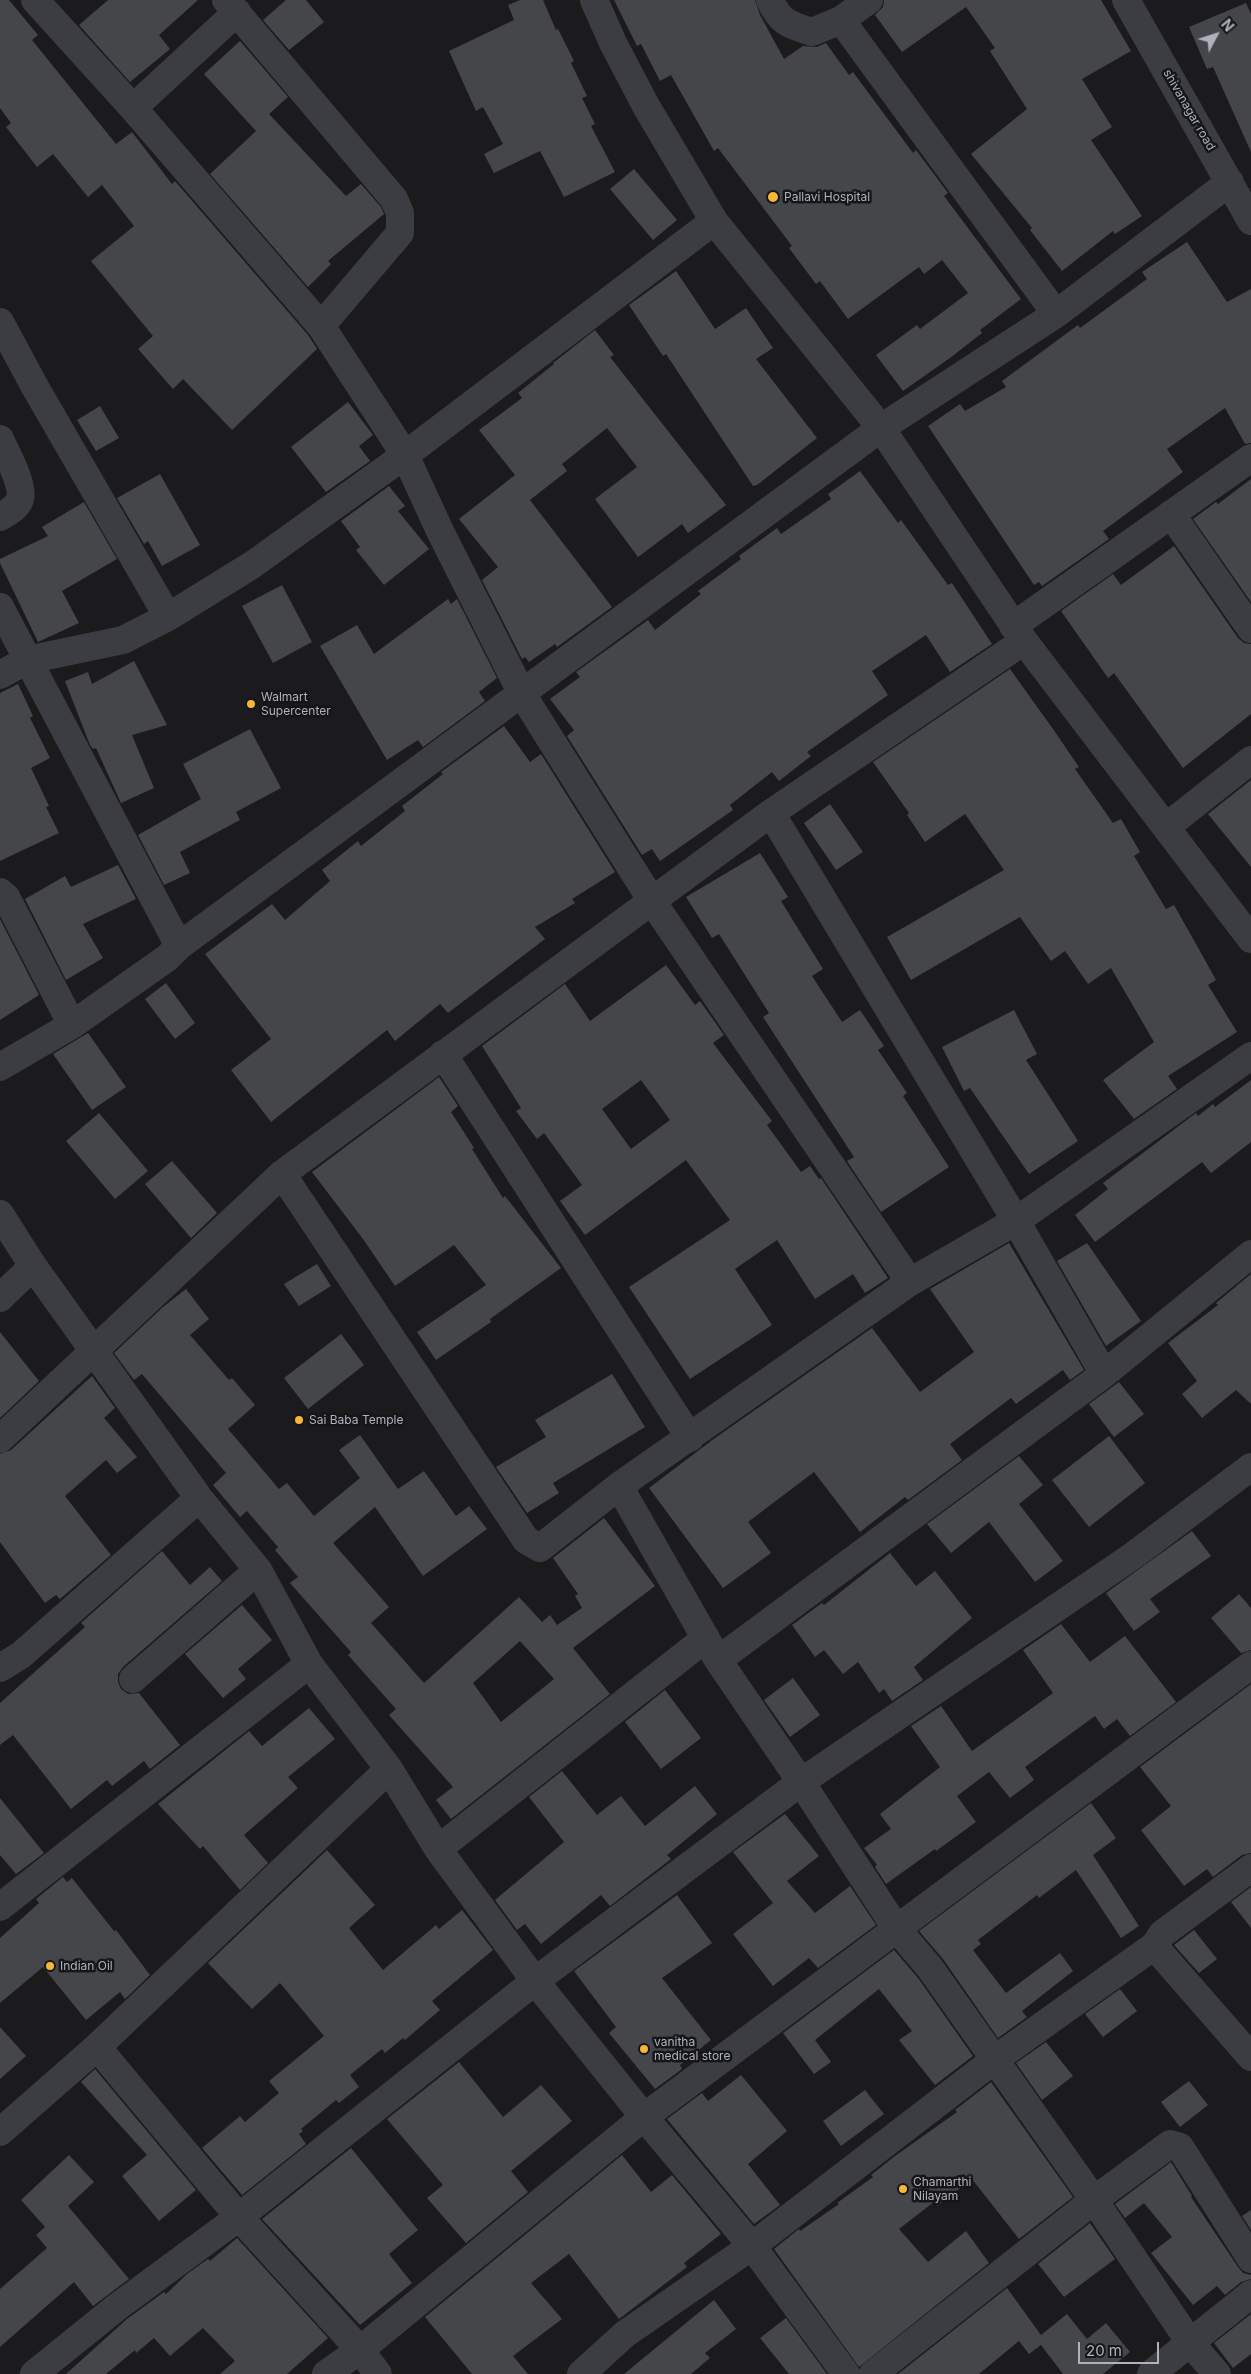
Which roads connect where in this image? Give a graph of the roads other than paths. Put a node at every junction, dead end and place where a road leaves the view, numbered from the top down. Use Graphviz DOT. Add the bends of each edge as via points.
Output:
graph roads {
  1 [pos="35,0"];
  2 [pos="594,0"];
  3 [pos="770,0"];
  4 [pos="869,0"];
  5 [pos="1126,0"];
  6 [pos="232,6"];
  7 [pos="841,20"];
  8 [pos="133,108"];
  9 [pos="1230,182"];
  10 [pos="714,221"];
  11 [pos="1251,221"];
  12 [pos="1056,314"];
  13 [pos="0,322"];
  14 [pos="321,326"];
  15 [pos="881,428"];
  16 [pos="0,439"];
  17 [pos="405,455"];
  18 [pos="1249,464"];
  19 [pos="1172,514"];
  20 [pos="0,517"];
  21 [pos="0,607"];
  22 [pos="168,617"];
  23 [pos="1251,629"];
  24 [pos="1018,633"];
  25 [pos="27,660"];
  26 [pos="0,675"];
  27 [pos="522,694"];
  28 [pos="1251,760"];
  29 [pos="771,813"];
  30 [pos="1166,827"];
  31 [pos="0,892"];
  32 [pos="652,901"];
  33 [pos="1251,939"];
  34 [pos="179,946"];
  35 [pos="72,1025"];
  36 [pos="443,1054"];
  37 [pos="1251,1056"];
  38 [pos="0,1067"];
  39 [pos="282,1174"];
  40 [pos="0,1214"];
  41 [pos="1016,1221"];
  42 [pos="1251,1254"];
  43 [pos="33,1266"];
  44 [pos="910,1282"];
  45 [pos="0,1298"];
  46 [pos="94,1351"];
  47 [pos="1104,1374"];
  48 [pos="690,1438"];
  49 [pos="0,1439"];
  50 [pos="1251,1467"];
  51 [pos="619,1486"];
  52 [pos="199,1498"];
  53 [pos="258,1570"];
  54 [pos="712,1649"];
  55 [pos="309,1664"];
  56 [pos="1251,1665"];
  57 [pos="0,1668"];
  58 [pos="133,1679"];
  59 [pos="389,1770"];
  60 [pos="802,1782"];
  61 [pos="438,1849"];
  62 [pos="1251,1868"];
  63 [pos="0,1907"];
  64 [pos="896,1928"];
  65 [pos="1154,1946"];
  66 [pos="535,1981"];
  67 [pos="97,2048"];
  68 [pos="1251,2057"];
  69 [pos="994,2060"];
  70 [pos="644,2117"];
  71 [pos="0,2132"];
  72 [pos="1094,2200"];
  73 [pos="239,2217"];
  74 [pos="752,2246"];
  75 [pos="1251,2259"];
  76 [pos="1251,2294"];
  77 [pos="1191,2344"];
  78 [pos="360,2350"];
  79 [pos="34,2374"];
  80 [pos="326,2374"];
  81 [pos="378,2374"];
  82 [pos="581,2374"];
  83 [pos="846,2374"];
  84 [pos="873,2374"];
  85 [pos="1151,2374"];
  86 [pos="1217,2374"];
  1 -- 8 [label="street"];
  2 -- 10 [label="street" via="646,106"];
  3 -- 7 [label="street" via="785,23 812,32"];
  4 -- 7 [label="street"];
  5 -- 9 [label="street, shivanagar road"];
  6 -- 8 [label="street"];
  6 -- 14 [label="street" via="394,200 400,213 400,233"];
  7 -- 12 [label="street"];
  8 -- 14 [label="street"];
  9 -- 11 [label="street, shivanagar road"];
  9 -- 12 [label="street"];
  10 -- 15 [label="street"];
  10 -- 17 [label="street"];
  12 -- 15 [label="street"];
  13 -- 22 [label="street"];
  14 -- 17 [label="street"];
  15 -- 24 [label="street"];
  15 -- 27 [label="street"];
  16 -- 20 [label="street" via="20,485 20,499 12,510"];
  17 -- 22 [label="street" via="252,565"];
  17 -- 27 [label="street"];
  18 -- 19 [label="street"];
  19 -- 23 [label="street"];
  19 -- 24 [label="street"];
  21 -- 25 [label="street"];
  22 -- 25 [label="street" via="123,640"];
  24 -- 29 [label="street"];
  24 -- 30 [label="street"];
  25 -- 26 [label="street"];
  25 -- 34 [label="street"];
  27 -- 32 [label="street"];
  27 -- 34 [label="street"];
  28 -- 30 [label="street"];
  29 -- 32 [label="street"];
  29 -- 41 [label="street"];
  30 -- 33 [label="street"];
  31 -- 35 [label="street" via="6,897"];
  32 -- 36 [label="street"];
  32 -- 44 [label="street"];
  34 -- 35 [label="street" via="167,958"];
  35 -- 38 [label="street"];
  36 -- 39 [label="street"];
  36 -- 48 [label="street"];
  37 -- 41 [label="street"];
  39 -- 46 [label="street"];
  39 -- 51 [label="street" via="526,1540 540,1548"];
  40 -- 43 [label="street"];
  41 -- 44 [label="street"];
  41 -- 47 [label="street"];
  42 -- 47 [label="street"];
  43 -- 45 [label="street"];
  43 -- 46 [label="street"];
  44 -- 48 [label="street"];
  46 -- 49 [label="street"];
  46 -- 52 [label="street"];
  47 -- 54 [label="street"];
  48 -- 51 [label="street"];
  50 -- 60 [label="street" via="1134,1555"];
  51 -- 54 [label="street"];
  52 -- 53 [label="street"];
  52 -- 57 [label="street" via="21,1655"];
  53 -- 55 [label="street"];
  53 -- 58 [label="street"];
  54 -- 60 [label="street"];
  54 -- 61 [label="street"];
  55 -- 59 [label="street"];
  55 -- 63 [label="street"];
  56 -- 64 [label="street"];
  59 -- 61 [label="street"];
  59 -- 67 [label="street"];
  60 -- 64 [label="street"];
  60 -- 66 [label="street"];
  61 -- 66 [label="street"];
  62 -- 65 [label="street" via="1162,1934"];
  64 -- 69 [label="street" via="930,1968"];
  64 -- 70 [label="street"];
  65 -- 68 [label="street"];
  65 -- 69 [label="street"];
  66 -- 70 [label="street"];
  66 -- 73 [label="street"];
  67 -- 71 [label="street"];
  67 -- 73 [label="street"];
  69 -- 72 [label="street"];
  69 -- 74 [label="street"];
  70 -- 74 [label="street"];
  70 -- 78 [label="street"];
  72 -- 75 [label="street" via="1170,2144 1180,2147"];
  72 -- 77 [label="street"];
  72 -- 84 [label="street"];
  73 -- 78 [label="street"];
  73 -- 79 [label="street" via="117,2307"];
  74 -- 82 [label="street" via="625,2334"];
  74 -- 83 [label="street"];
  76 -- 77 [label="street"];
  77 -- 85 [label="street"];
  77 -- 86 [label="street"];
  78 -- 80 [label="street"];
  78 -- 81 [label="street"];
}
